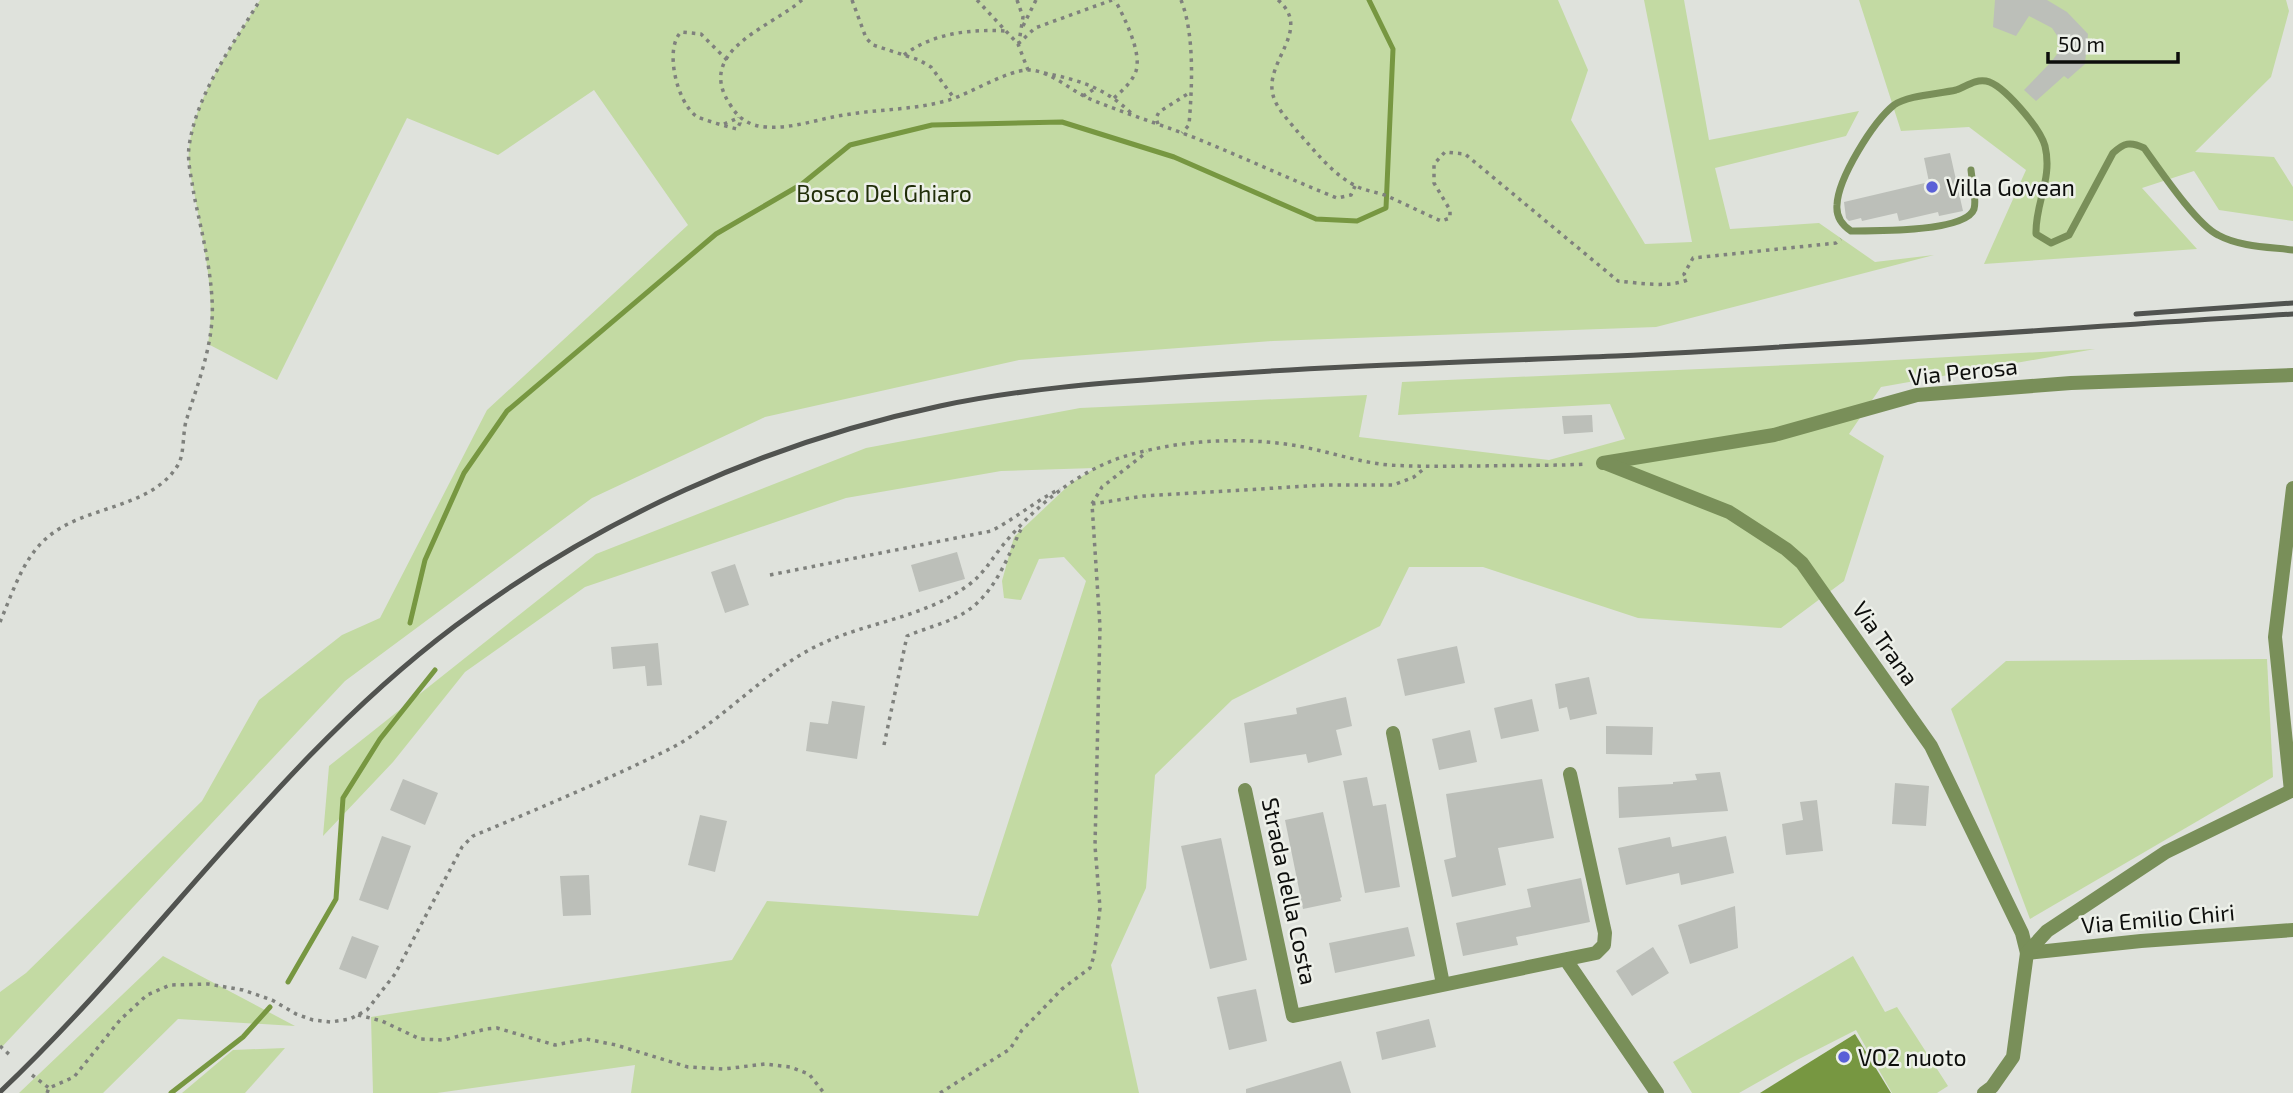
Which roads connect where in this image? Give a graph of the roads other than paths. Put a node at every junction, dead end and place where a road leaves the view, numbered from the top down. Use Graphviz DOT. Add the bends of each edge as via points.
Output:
graph roads {
  1 [pos="1971,170"];
  2 [pos="2293,250"];
  3 [pos="2293,374"];
  4 [pos="1603,463"];
  5 [pos="2293,488"];
  6 [pos="1393,733"];
  7 [pos="1570,774"];
  8 [pos="1245,790"];
  9 [pos="2292,790"];
  10 [pos="2293,930"];
  11 [pos="2026,953"];
  12 [pos="1566,960"];
  13 [pos="1443,985"];
  14 [pos="1990,1091"];
  15 [pos="1657,1093"];
  1 -- 2 [label="lane" via="1975,207 1970,216 1956,222 1851,231 1838,217 1840,189 1861,144 1884,115 1897,103 1983,80 1994,84 2035,124 2045,143 2048,164 2036,234 2051,243 2069,235 2113,153 2132,142 2144,148 2203,224 2218,235 2239,243"];
  3 -- 4 [label="street, Via Perosa" via="1917,395 1774,435"];
  4 -- 11 [label="street, Via Trana" via="1729,512 1802,563 1931,746 2022,933"];
  5 -- 9 [label="street" via="2276,637"];
  6 -- 13 [label="street"];
  7 -- 12 [label="street, Strada della Costa" via="1605,933 1604,945 1596,953"];
  8 -- 13 [label="street, Strada della Costa" via="1293,1016"];
  9 -- 11 [label="street" via="2166,852 2046,932"];
  10 -- 11 [label="street, Via Emilio Chiri"];
  11 -- 14 [label="street" via="2013,1057"];
  12 -- 13 [label="street, Strada della Costa"];
  12 -- 15 [label="street"];
}
